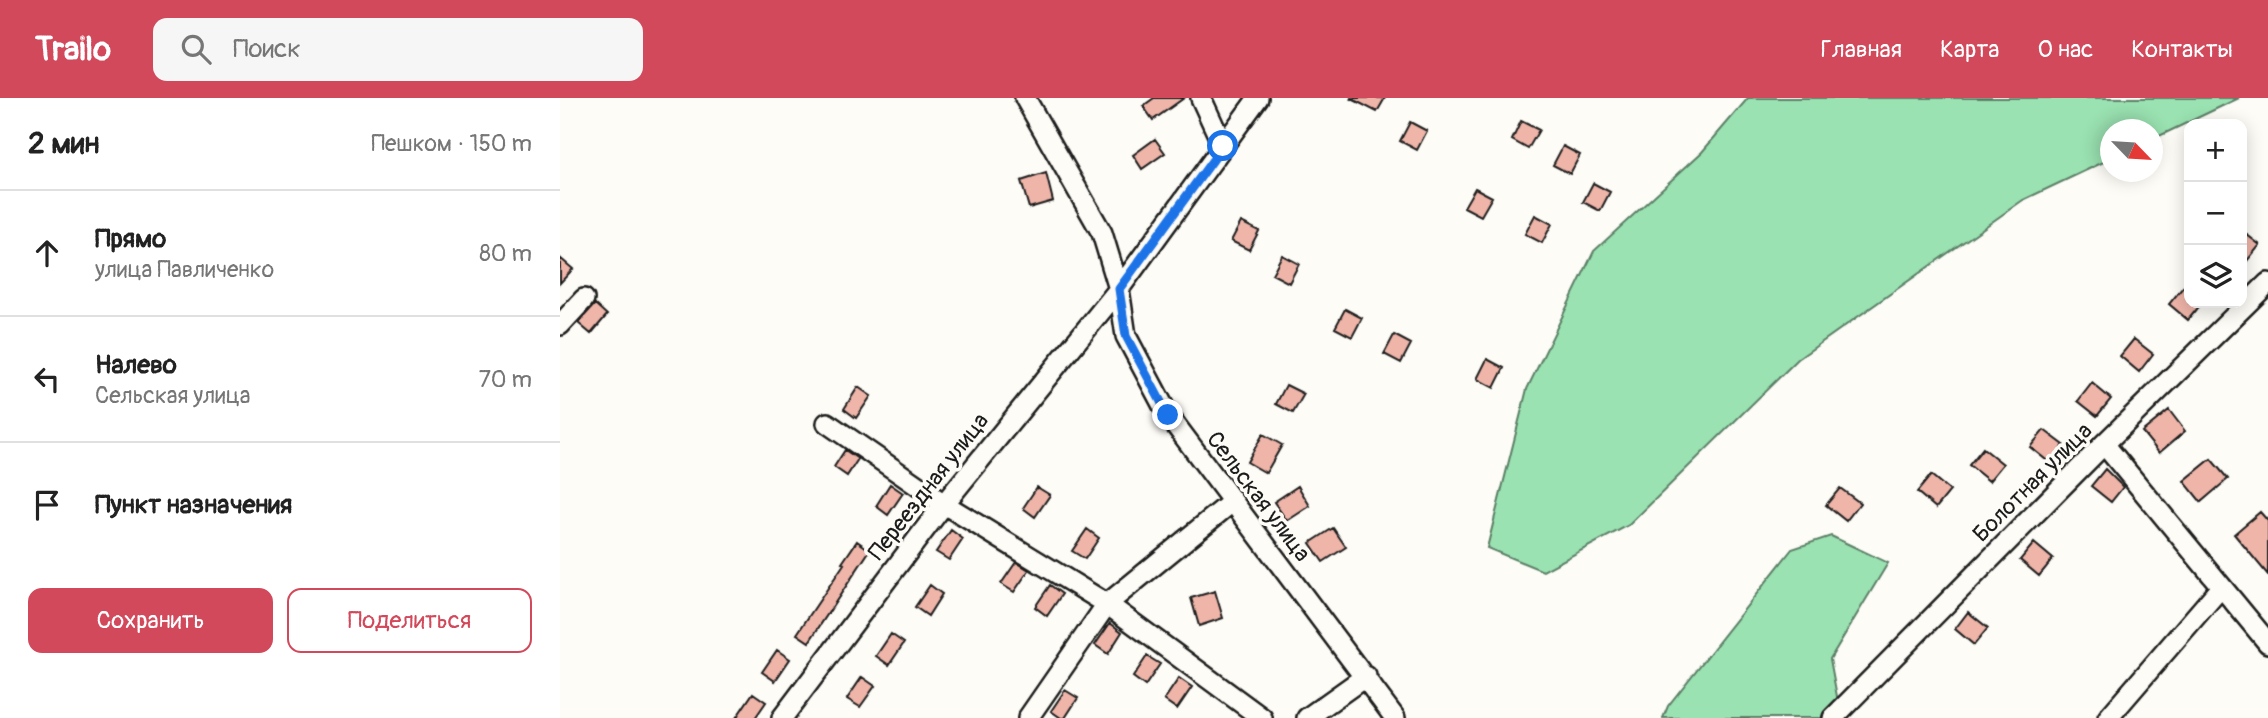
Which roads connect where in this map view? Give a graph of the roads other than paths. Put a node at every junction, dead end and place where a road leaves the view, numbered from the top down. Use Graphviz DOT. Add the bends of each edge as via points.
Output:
graph roads {
  1 [pos="1025,98"];
  2 [pos="1201,98"];
  3 [pos="1258,98"];
  4 [pos="1223,146"];
  5 [pos="2268,283"];
  6 [pos="1119,289"];
  7 [pos="584,299"];
  8 [pos="560,325"];
  9 [pos="827,424"];
  10 [pos="2104,443"];
  11 [pos="1232,502"];
  12 [pos="944,504"];
  13 [pos="2221,587"];
  14 [pos="1107,604"];
  15 [pos="2268,643"];
  16 [pos="1366,676"];
  17 [pos="782,718"];
  18 [pos="1028,718"];
  19 [pos="1262,718"];
  20 [pos="1307,718"];
  21 [pos="1395,718"];
  22 [pos="1833,718"];
  23 [pos="2108,718"];
  1 -- 6 [label="street, Сельская улица" via="1102,233"];
  2 -- 4 [label="street"];
  3 -- 4 [label="street, Переездная улица"];
  4 -- 6 [label="street, Переездная улица"];
  5 -- 10 [label="street, Болотная улица"];
  6 -- 11 [label="street, Сельская улица" via="1126,336 1168,415"];
  6 -- 12 [label="street, Переездная улица"];
  7 -- 8 [label="street"];
  9 -- 12 [label="street"];
  10 -- 13 [label="street"];
  10 -- 22 [label="street, Болотная улица"];
  11 -- 14 [label="street"];
  11 -- 16 [label="street, Сельская улица"];
  12 -- 14 [label="street"];
  12 -- 17 [label="street, Переездная улица"];
  13 -- 15 [label="street"];
  13 -- 23 [label="street"];
  14 -- 18 [label="street"];
  14 -- 19 [label="street"];
  16 -- 20 [label="street"];
  16 -- 21 [label="street, Сельская улица"];
}
